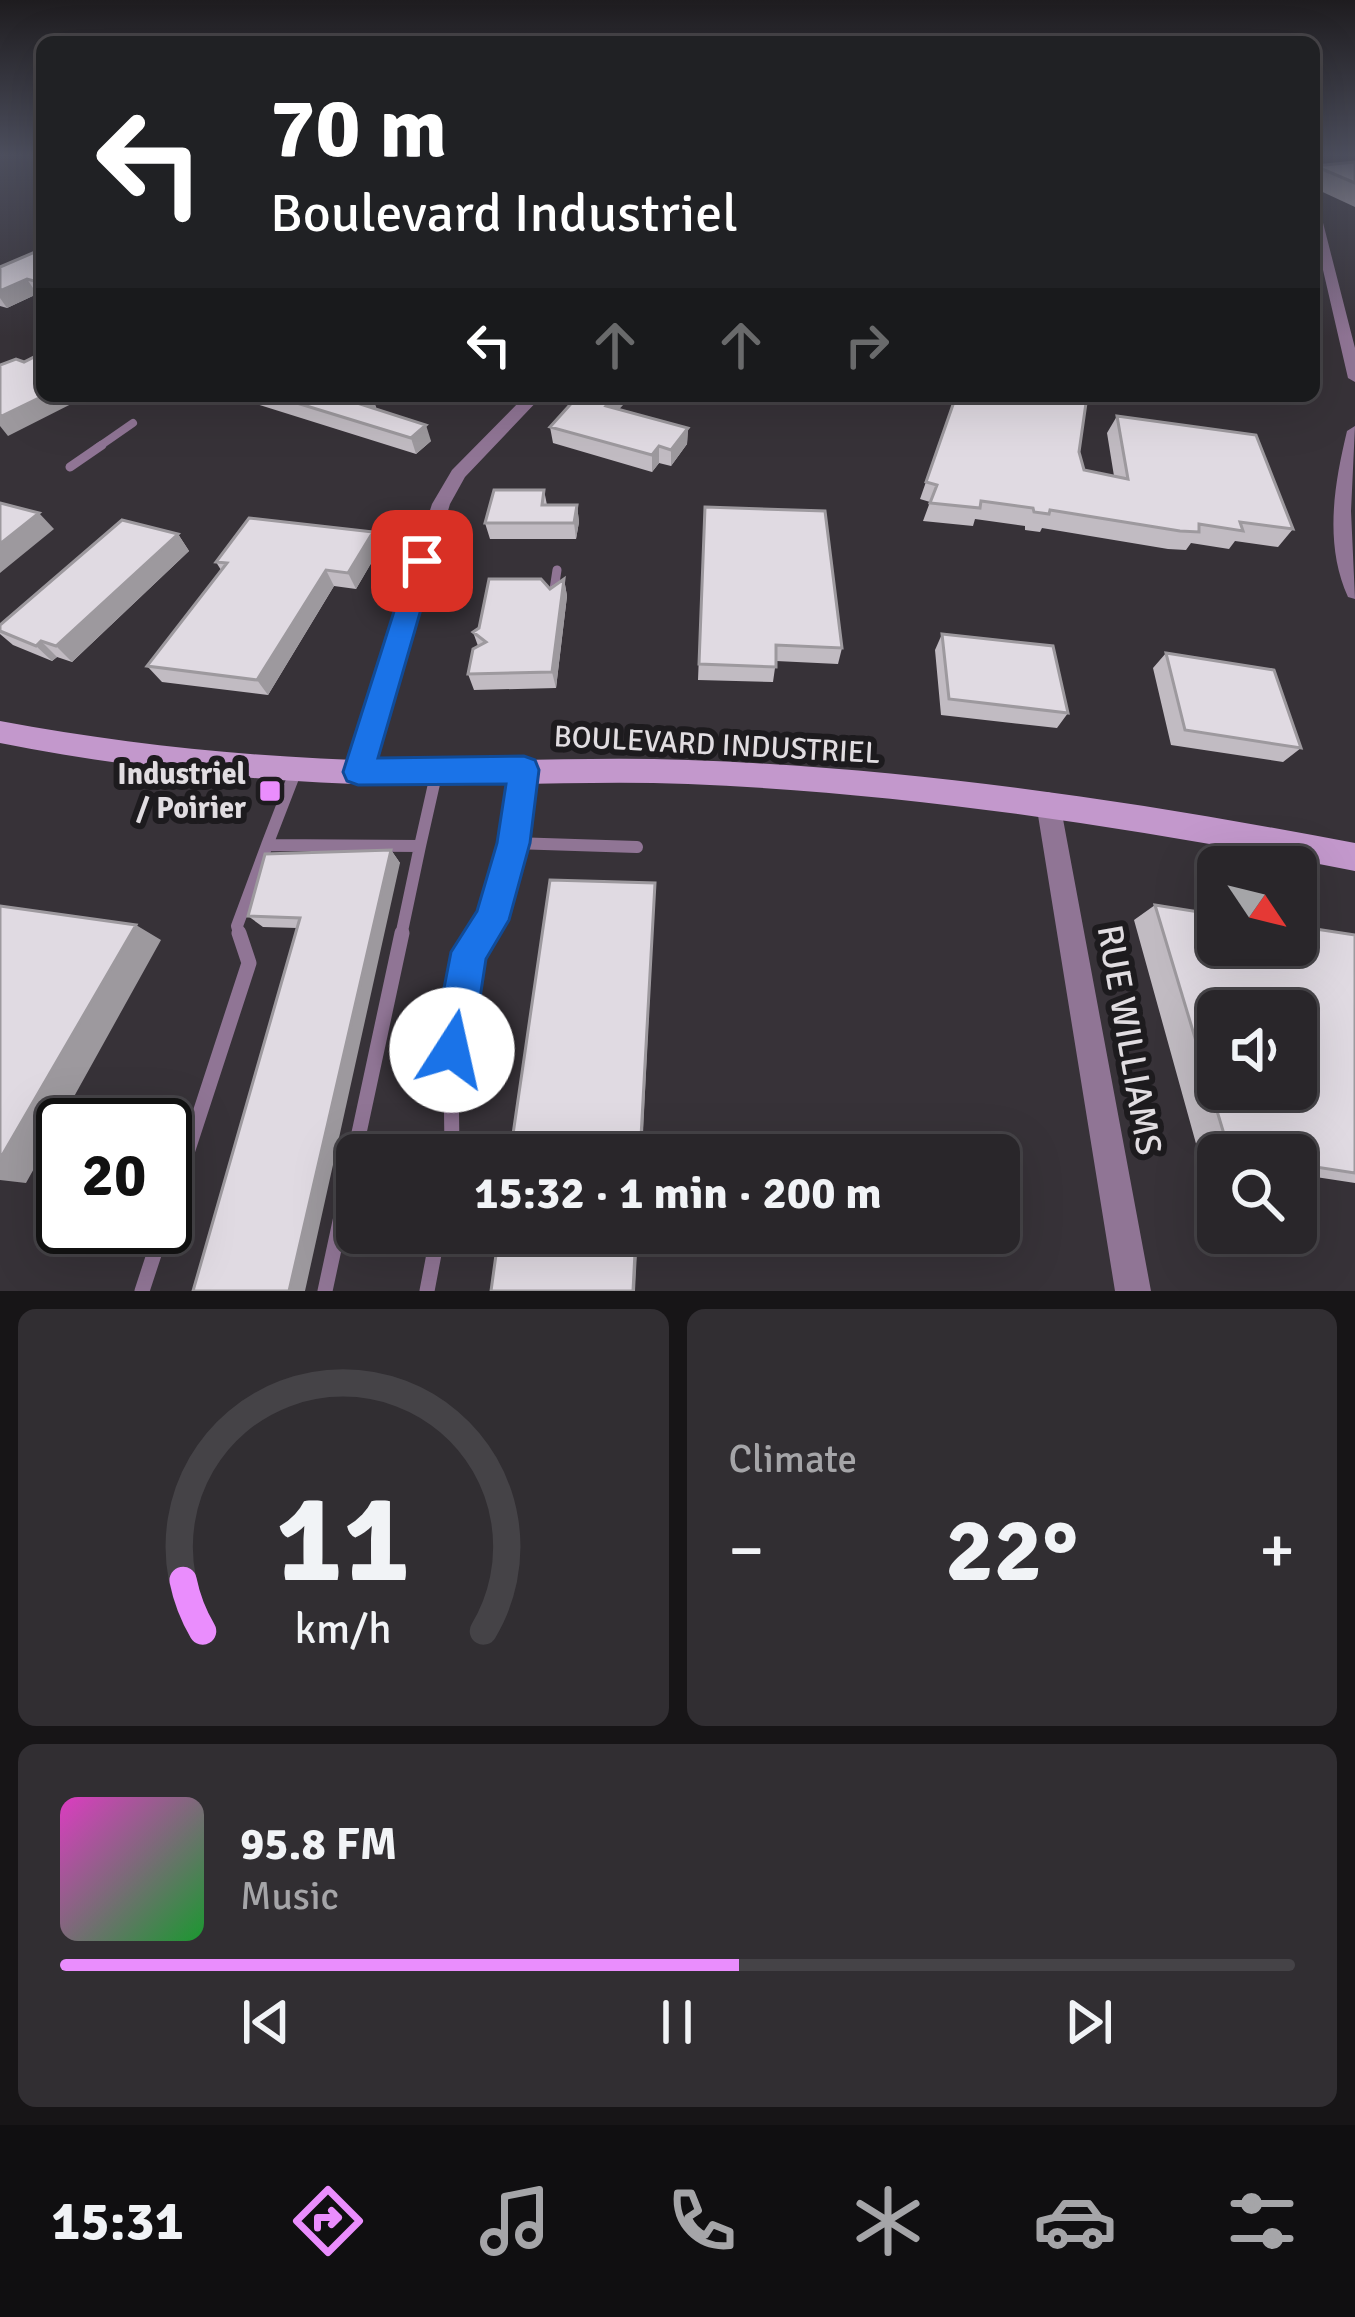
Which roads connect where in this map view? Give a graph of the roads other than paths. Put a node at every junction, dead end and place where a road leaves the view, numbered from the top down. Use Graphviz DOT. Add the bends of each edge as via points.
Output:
graph roads {
  1 [pos="1320,232"];
  2 [pos="1355,378"];
  3 [pos="528,402"];
  4 [pos="134,423"];
  5 [pos="1355,431"];
  6 [pos="70,467"];
  7 [pos="557,570"];
  8 [pos="1355,592"];
  9 [pos="554,596"];
  10 [pos="3,737"];
  11 [pos="297,768"];
  12 [pos="524,770"];
  13 [pos="358,772"];
  14 [pos="437,772"];
  15 [pos="1048,803"];
  16 [pos="513,843"];
  17 [pos="267,845"];
  18 [pos="420,846"];
  19 [pos="637,847"];
  20 [pos="1355,857"];
  21 [pos="452,1134"];
  22 [pos="192,1137"];
  23 [pos="154,1254"];
  24 [pos="433,1254"];
  25 [pos="142,1291"];
  26 [pos="325,1291"];
  27 [pos="427,1291"];
  28 [pos="1133,1291"];
  1 -- 2 [label="street"];
  3 -- 13 [label="street" via="458,474 441,504"];
  4 -- 6 [label="lane"];
  5 -- 8 [label="street" via="1340,536"];
  7 -- 9 [label="lane"];
  10 -- 11 [label="street, BOULEVARD INDUSTRIEL"];
  11 -- 13 [label="street, BOULEVARD INDUSTRIEL"];
  11 -- 17 [label="lane"];
  12 -- 14 [label="street, BOULEVARD INDUSTRIEL"];
  12 -- 15 [label="street, BOULEVARD INDUSTRIEL" via="779,777"];
  12 -- 16 [label="lane"];
  13 -- 14 [label="street, BOULEVARD INDUSTRIEL"];
  14 -- 18 [label="lane"];
  15 -- 20 [label="street, BOULEVARD INDUSTRIEL"];
  15 -- 28 [label="street, RUE WILLIAMS"];
  16 -- 19 [label="lane"];
  16 -- 21 [label="lane" via="492,920 469,952 452,1050"];
  17 -- 18 [label="lane"];
  17 -- 22 [label="lane" via="237,926 249,963"];
  18 -- 26 [label="lane"];
  23 -- 25 [label="lane"];
  24 -- 27 [label="lane"];
}
